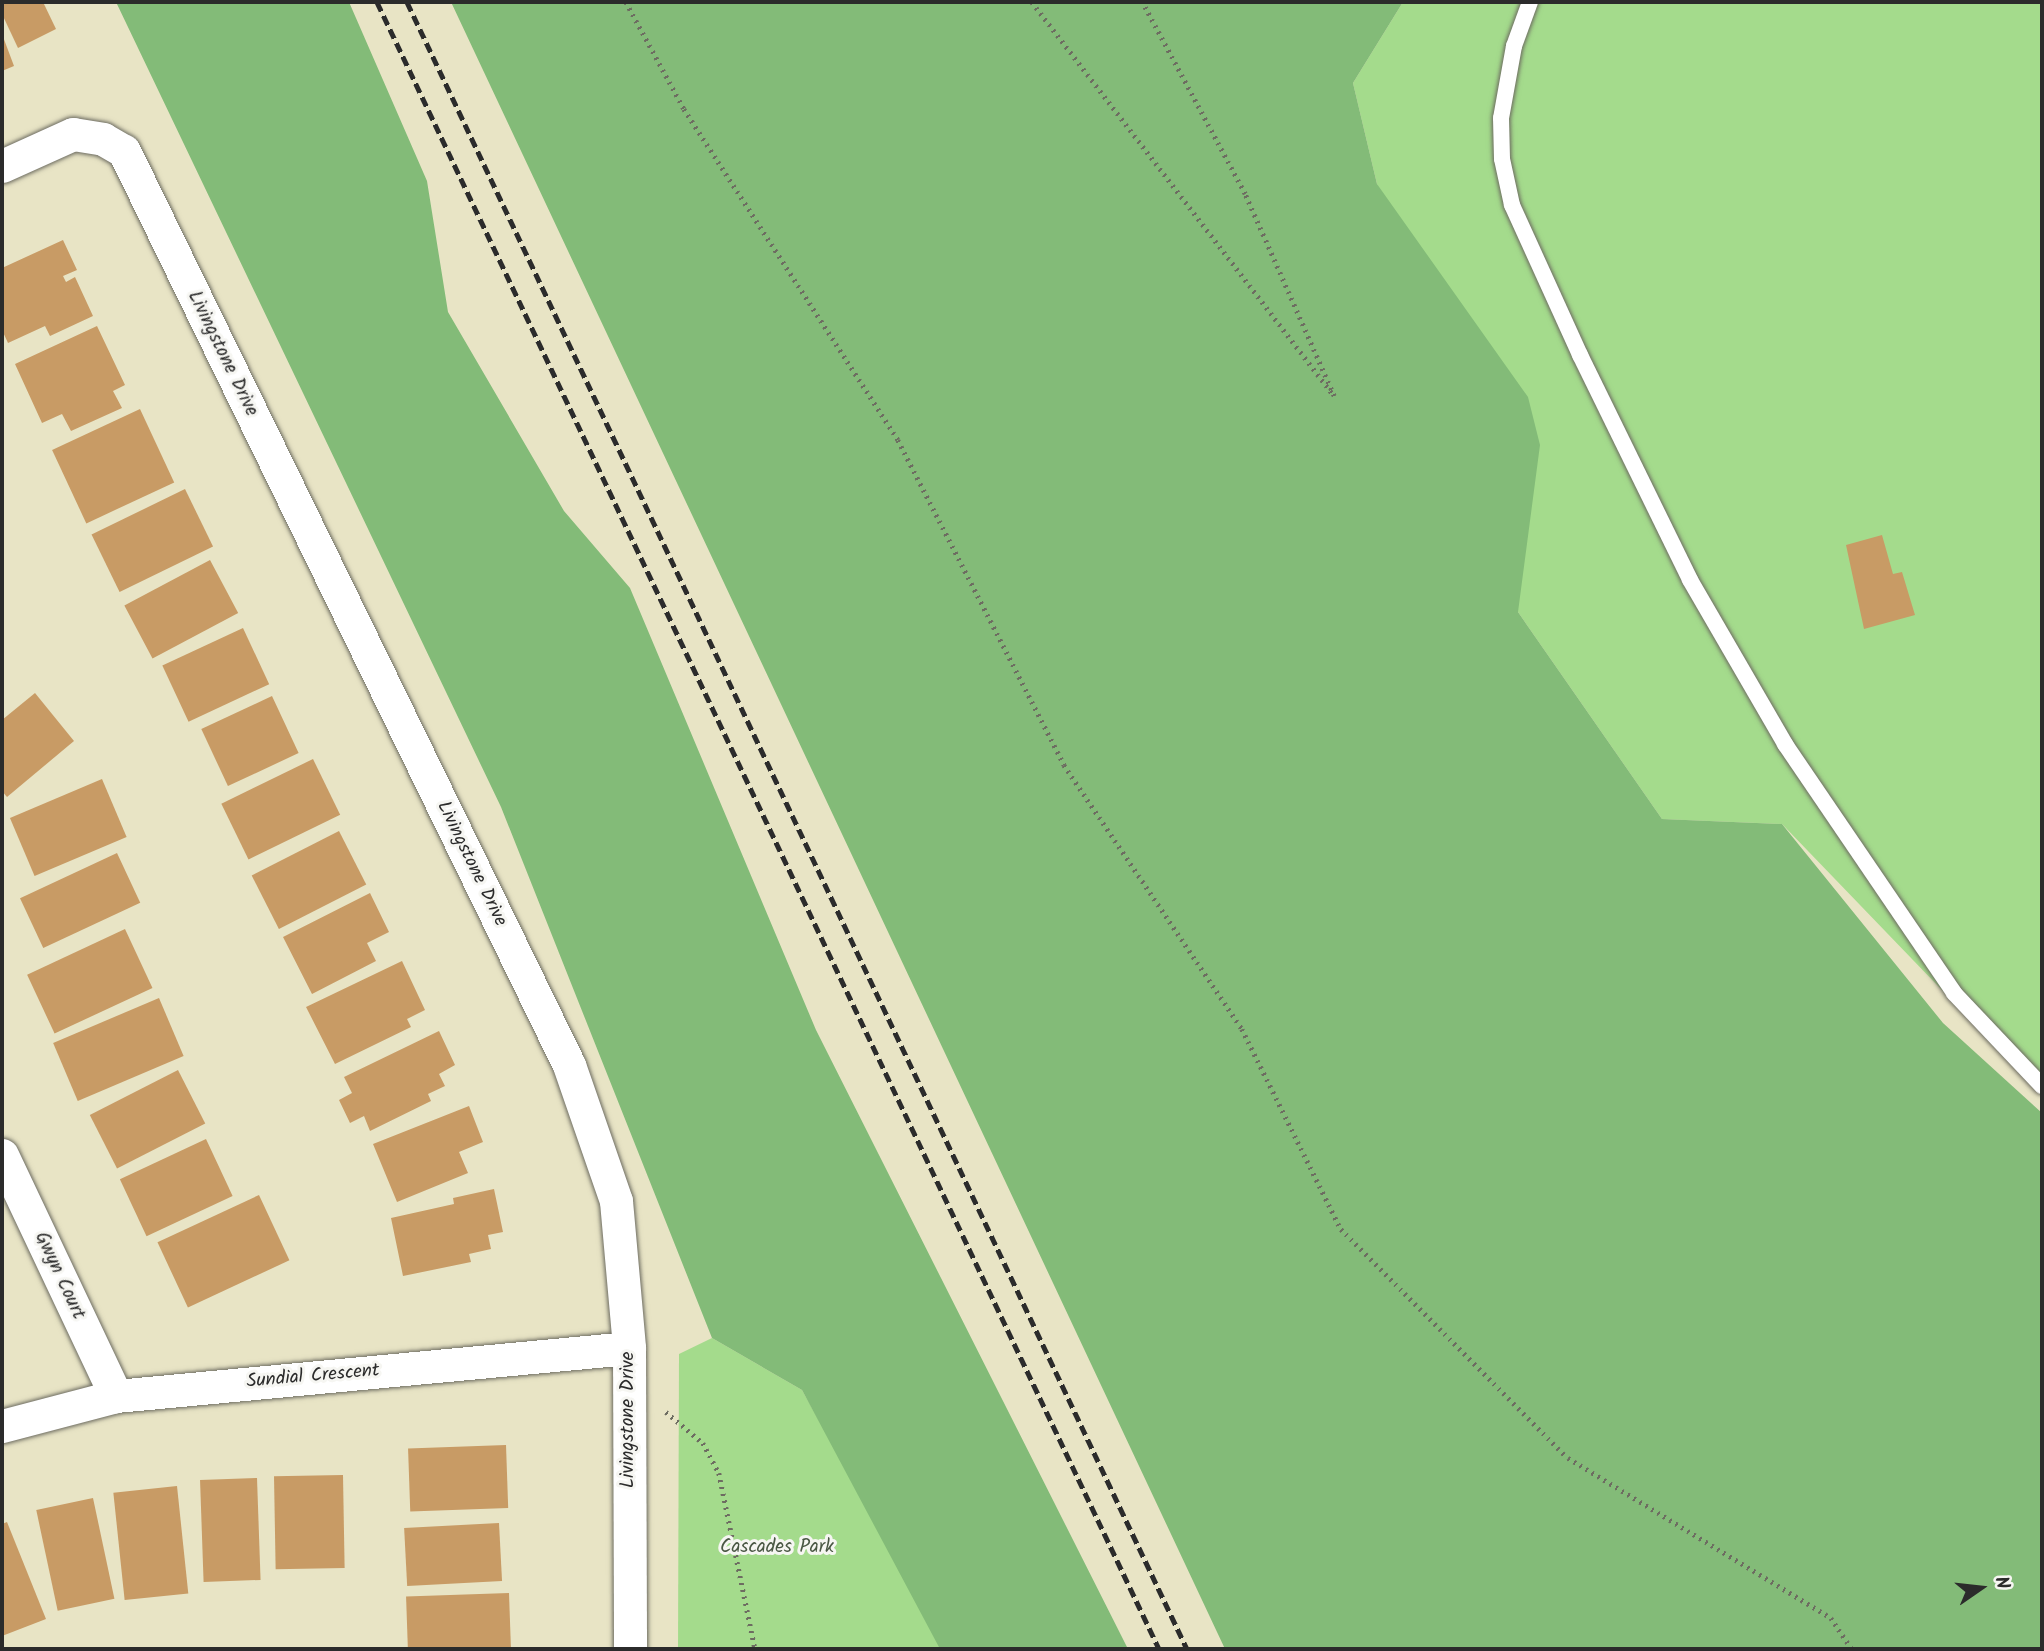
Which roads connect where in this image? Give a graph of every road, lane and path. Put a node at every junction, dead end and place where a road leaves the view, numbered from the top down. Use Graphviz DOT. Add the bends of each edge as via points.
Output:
graph roads {
  1 [pos="626,2"];
  2 [pos="1032,2"];
  3 [pos="1142,2"];
  4 [pos="1530,2"];
  5 [pos="2,166"];
  6 [pos="2042,1086"];
  7 [pos="2,1155"];
  8 [pos="629,1364"];
  9 [pos="116,1396"];
  10 [pos="2,1426"];
  11 [pos="630,1649"];
  12 [pos="755,1649"];
  13 [pos="1852,1649"];
  1 -- 13 [label="path" via="684,108 898,439 1064,765 1242,1029 1341,1229 1568,1458 1831,1618"];
  2 -- 3 [label="path" via="1334,396 1245,194"];
  4 -- 6 [label="lane" via="1507,82 1501,118 1502,159 1512,205 1580,355 1690,580 1784,744 1954,993"];
  5 -- 8 [label="street, Livingstone Drive" via="73,134 103,139 124,151 569,1065 616,1201"];
  7 -- 9 [label="street, Gwyn Court"];
  8 -- 9 [label="street, Sundial Crescent"];
  8 -- 11 [label="street, Livingstone Drive"];
  8 -- 12 [label="path" via="703,1443 719,1473"];
  9 -- 10 [label="street, Sundial Crescent"];
}
